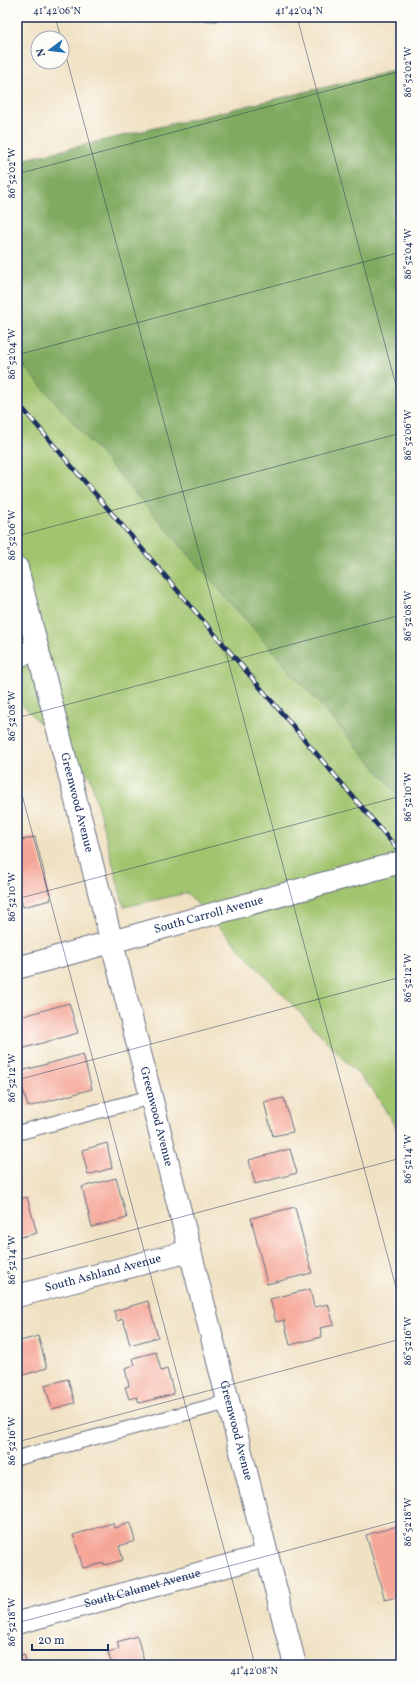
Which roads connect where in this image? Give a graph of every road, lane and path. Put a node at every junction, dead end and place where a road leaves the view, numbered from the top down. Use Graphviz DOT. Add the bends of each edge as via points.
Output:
graph roads {
  1 [pos="17,568"];
  2 [pos="38,650"];
  3 [pos="17,656"];
  4 [pos="401,862"];
  5 [pos="112,942"];
  6 [pos="17,968"];
  7 [pos="151,1097"];
  8 [pos="17,1133"];
  9 [pos="190,1251"];
  10 [pos="17,1296"];
  11 [pos="228,1402"];
  12 [pos="17,1458"];
  13 [pos="267,1555"];
  14 [pos="17,1623"];
  15 [pos="295,1665"];
  1 -- 2 [label="street, Greenwood Avenue"];
  2 -- 3 [label="street"];
  2 -- 5 [label="street, Greenwood Avenue"];
  4 -- 5 [label="street, South Carroll Avenue"];
  5 -- 6 [label="street, South Carroll Avenue"];
  5 -- 7 [label="street, Greenwood Avenue"];
  7 -- 8 [label="lane"];
  7 -- 9 [label="street, Greenwood Avenue"];
  9 -- 10 [label="street, South Ashland Avenue"];
  9 -- 11 [label="street, Greenwood Avenue"];
  11 -- 12 [label="lane"];
  11 -- 13 [label="street, Greenwood Avenue"];
  13 -- 14 [label="street, South Calumet Avenue"];
  13 -- 15 [label="street, Greenwood Avenue"];
}
